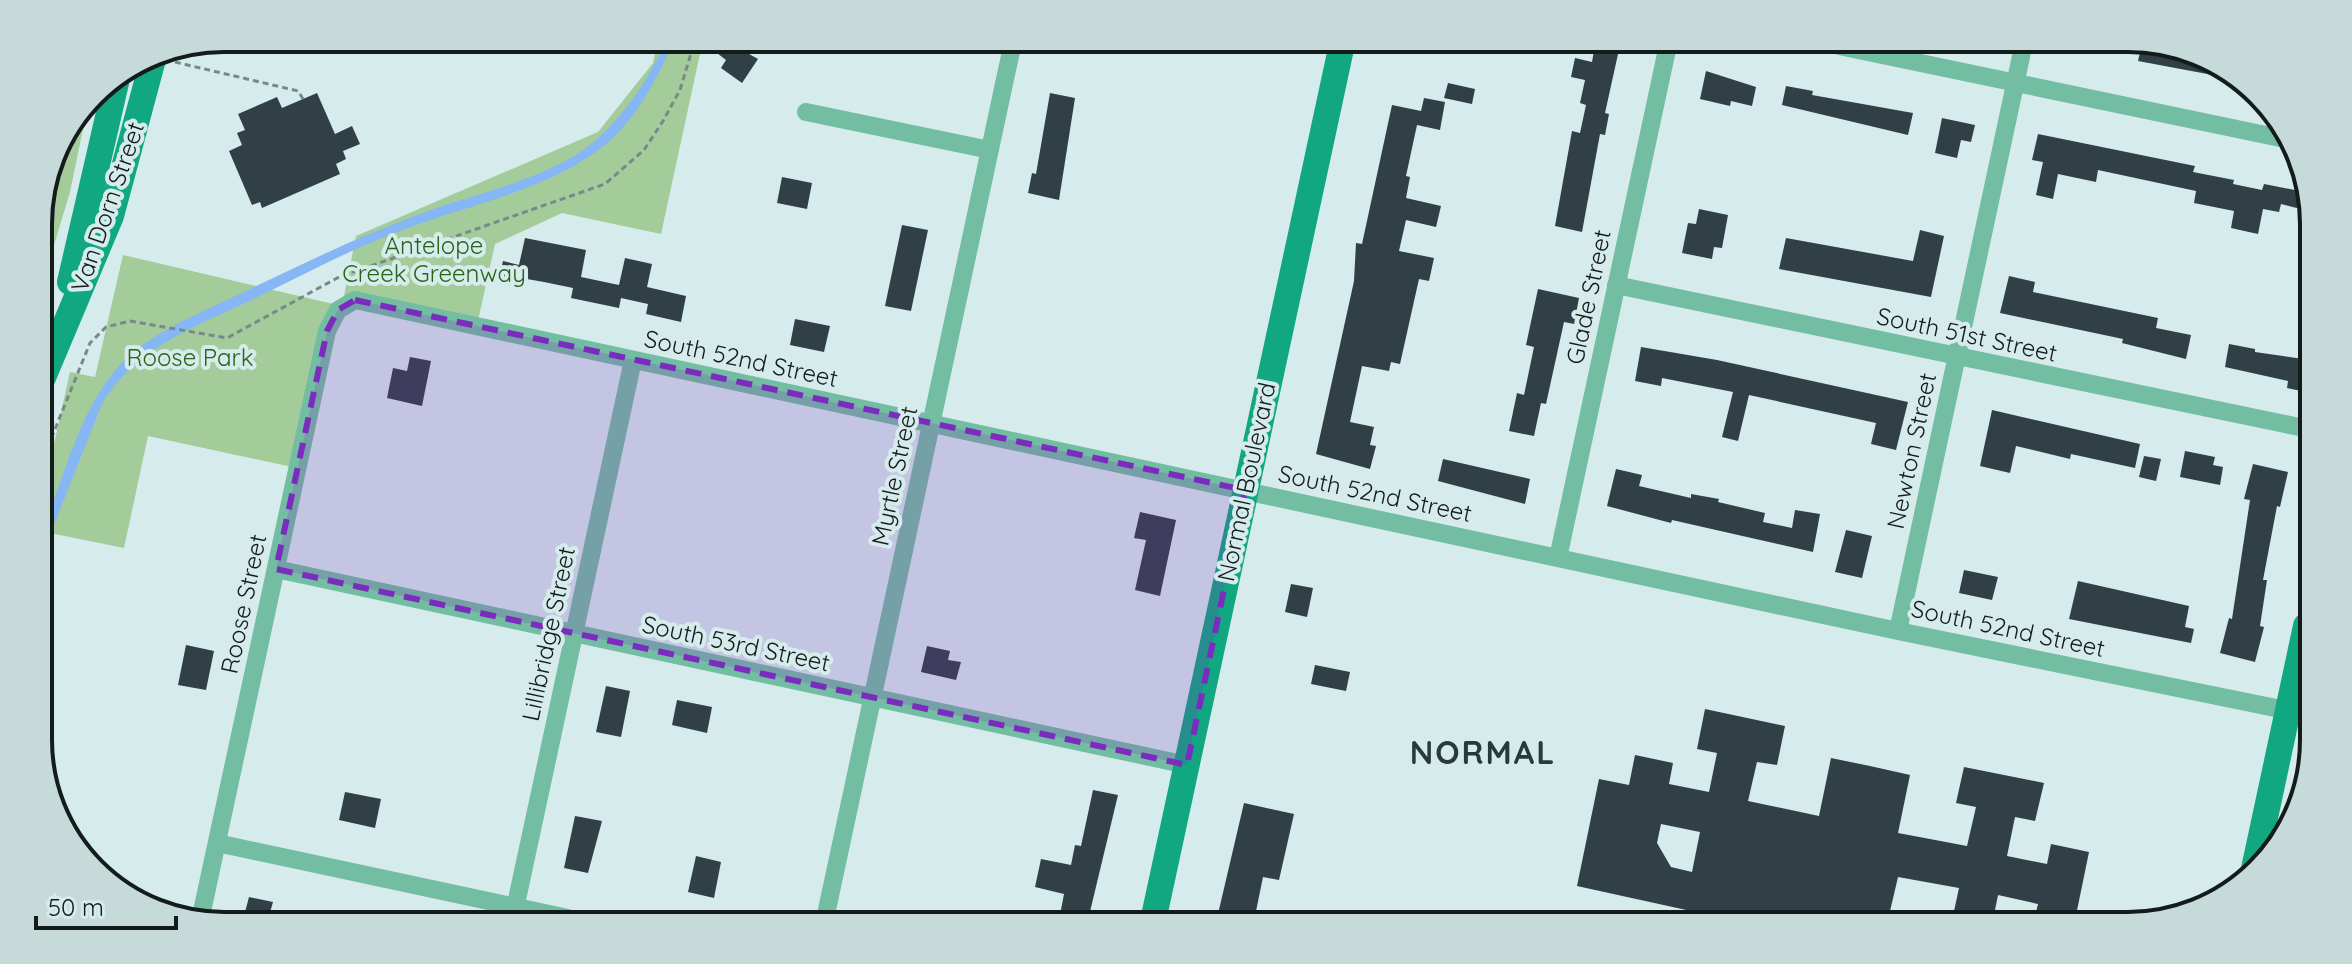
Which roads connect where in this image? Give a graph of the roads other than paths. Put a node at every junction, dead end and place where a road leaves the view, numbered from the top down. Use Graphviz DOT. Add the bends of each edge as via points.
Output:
graph roads {
  1 [pos="1011,52"];
  2 [pos="1340,52"];
  3 [pos="1666,52"];
  4 [pos="1867,52"];
  5 [pos="2022,52"];
  6 [pos="158,65"];
  7 [pos="2015,84"];
  8 [pos="114,93"];
  9 [pos="806,112"];
  10 [pos="2277,137"];
  11 [pos="990,150"];
  12 [pos="1616,285"];
  13 [pos="342,306"];
  14 [pos="52,355"];
  15 [pos="52,357"];
  16 [pos="1956,357"];
  17 [pos="633,360"];
  18 [pos="931,424"];
  19 [pos="2300,427"];
  20 [pos="1245,490"];
  21 [pos="1558,558"];
  22 [pos="276,569"];
  23 [pos="1898,631"];
  24 [pos="574,633"];
  25 [pos="2300,683"];
  26 [pos="872,697"];
  27 [pos="2297,712"];
  28 [pos="1187,765"];
  29 [pos="217,843"];
  30 [pos="2259,850"];
  31 [pos="202,911"];
  32 [pos="514,912"];
  33 [pos="826,912"];
  34 [pos="1155,912"];
  1 -- 11 [label="street, Myrtle Street"];
  2 -- 20 [label="main road, Normal Boulevard"];
  3 -- 12 [label="street, Glade Street"];
  4 -- 7 [label="street"];
  5 -- 7 [label="street, Newton Street"];
  6 -- 15 [label="main road, Van Dorn Street" via="111,216"];
  7 -- 10 [label="street"];
  7 -- 16 [label="street, Newton Street"];
  8 -- 14 [label="main road, Van Dorn Street"];
  9 -- 11 [label="street"];
  11 -- 18 [label="street, Myrtle Street"];
  12 -- 16 [label="street, South 51st Street"];
  12 -- 21 [label="street, Glade Street"];
  13 -- 17 [label="street, South 52nd Street" via="367,301"];
  13 -- 22 [label="street, Roose Street" via="327,331"];
  16 -- 19 [label="street, South 51st Street"];
  16 -- 23 [label="street, Newton Street"];
  17 -- 18 [label="street, South 52nd Street"];
  17 -- 24 [label="street, Lillibridge Street"];
  18 -- 20 [label="street, South 52nd Street"];
  18 -- 26 [label="street, Myrtle Street"];
  20 -- 21 [label="street, South 52nd Street"];
  20 -- 28 [label="main road, Normal Boulevard"];
  21 -- 23 [label="street, South 52nd Street"];
  22 -- 24 [label="street, South 53rd Street"];
  22 -- 29 [label="street, Roose Street"];
  23 -- 27 [label="street, South 52nd Street"];
  24 -- 26 [label="street, South 53rd Street"];
  24 -- 32 [label="street, Lillibridge Street"];
  25 -- 27 [label="main road"];
  26 -- 28 [label="street, South 53rd Street"];
  26 -- 33 [label="street, Myrtle Street"];
  27 -- 30 [label="main road"];
  28 -- 34 [label="main road, Normal Boulevard"];
  29 -- 31 [label="street, Roose Street"];
  29 -- 32 [label="street"];
}
